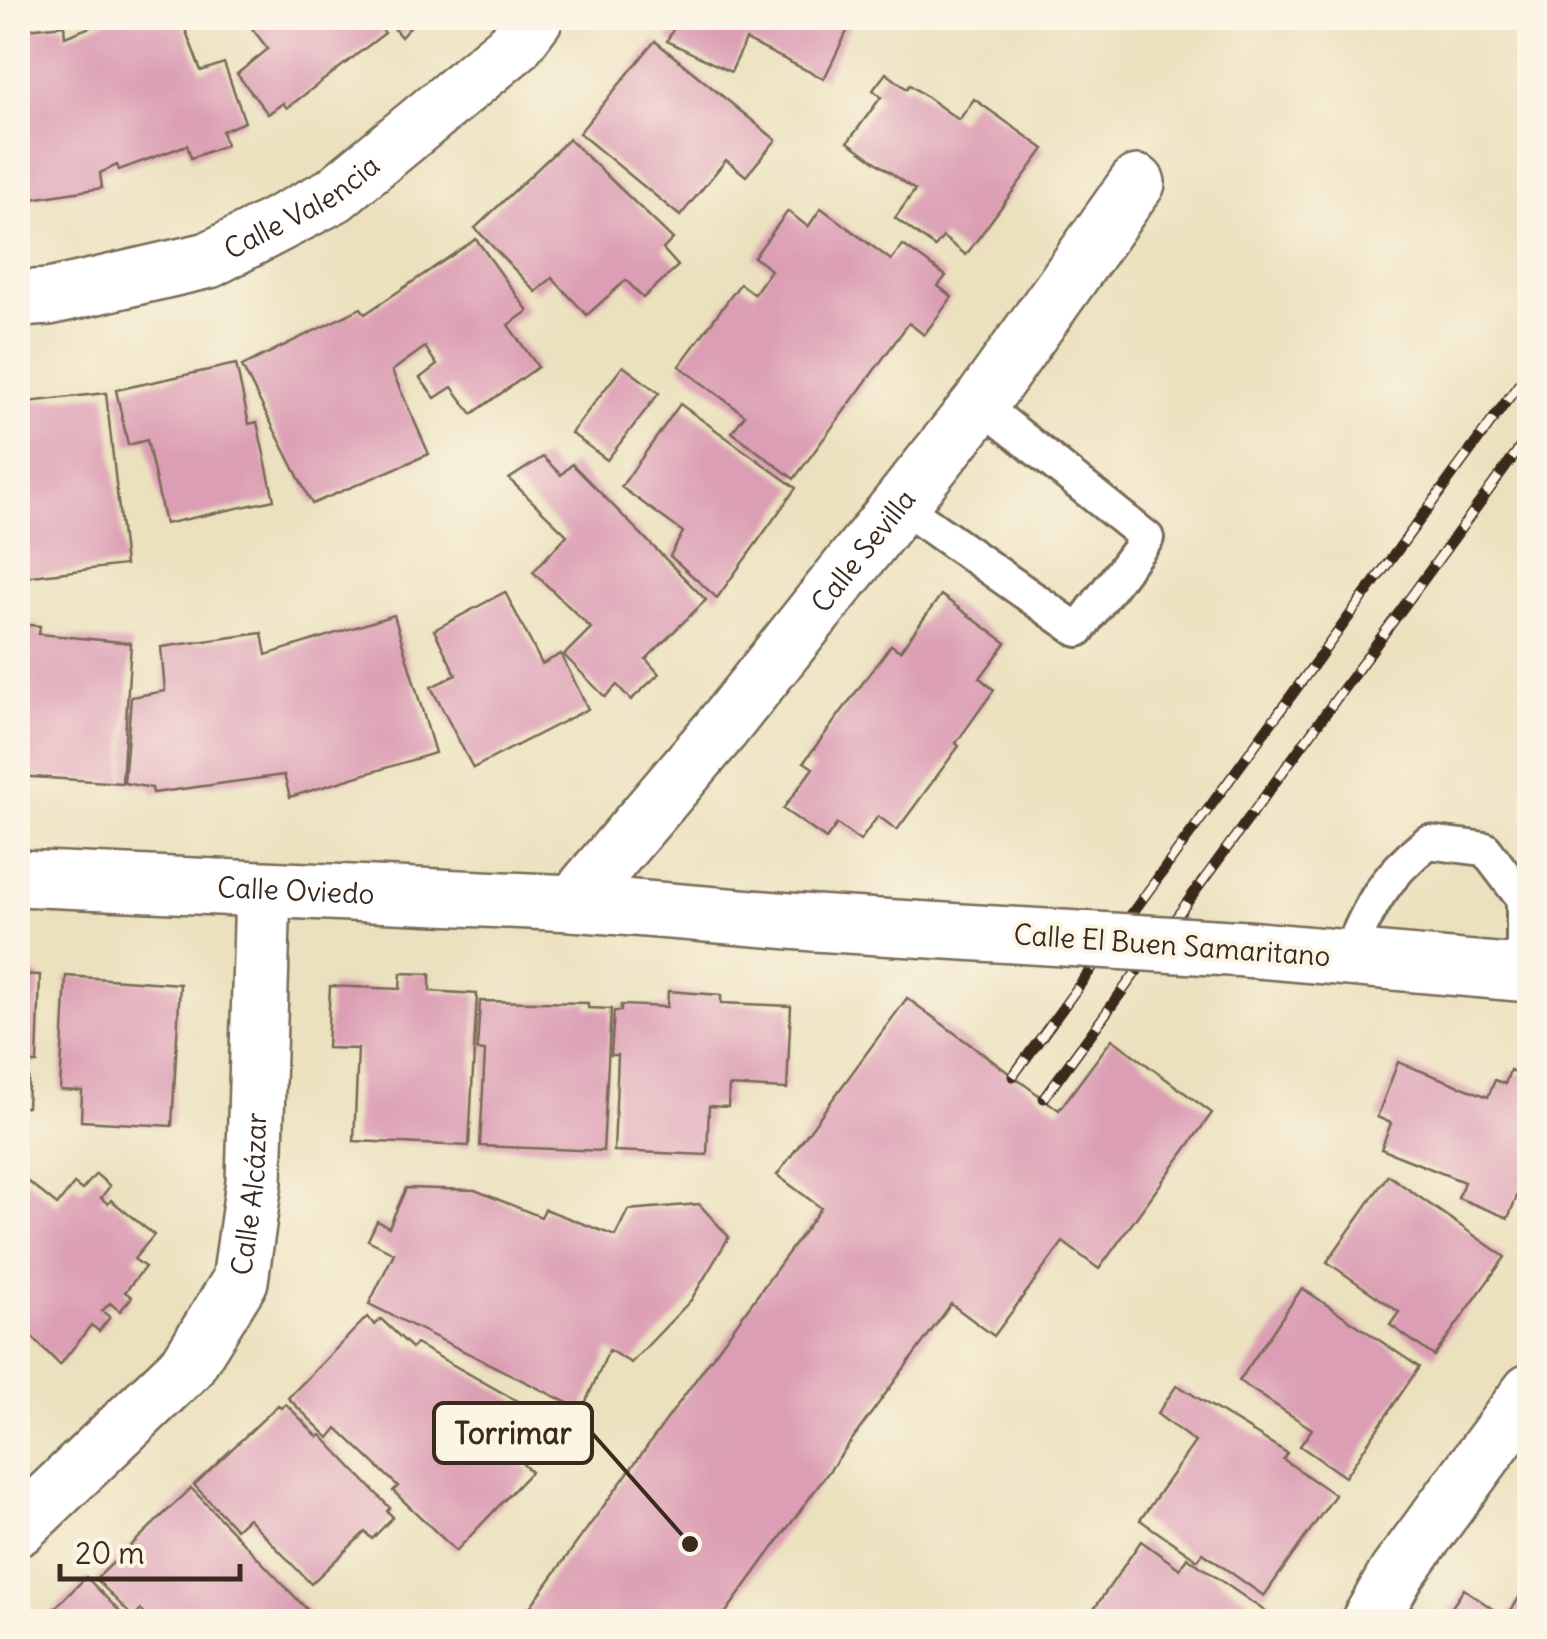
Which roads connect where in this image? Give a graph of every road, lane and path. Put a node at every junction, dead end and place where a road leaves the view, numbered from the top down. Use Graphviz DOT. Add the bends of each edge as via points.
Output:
graph roads {
  1 [pos="535,18"];
  2 [pos="1137,182"];
  3 [pos="18,299"];
  4 [pos="980,404"];
  5 [pos="900,505"];
  6 [pos="18,878"];
  7 [pos="262,891"];
  8 [pos="573,903"];
  9 [pos="1348,956"];
  10 [pos="1526,974"];
  11 [pos="1530,1392"];
  12 [pos="18,1528"];
  13 [pos="1370,1622"];
  1 -- 3 [label="street, Calle Valencia" via="514,46 334,196 209,260 49,298"];
  2 -- 4 [label="street, Calle Sevilla"];
  4 -- 5 [label="street, Calle Sevilla"];
  4 -- 5 [label="lane" via="1146,538 1078,630"];
  5 -- 8 [label="street, Calle Sevilla"];
  6 -- 7 [label="street, Calle Oviedo"];
  7 -- 8 [label="street, Calle Oviedo"];
  7 -- 12 [label="street, Calle Alcázar" via="254,1182 240,1281 186,1366"];
  8 -- 9 [label="street, Calle El Buen Samaritano, bridge"];
  9 -- 10 [label="street, Calle El Buen Samaritano"];
  9 -- 10 [label="lane" via="1374,897 1428,842 1485,849 1523,899"];
  11 -- 13 [label="street" via="1397,1574"];
}
